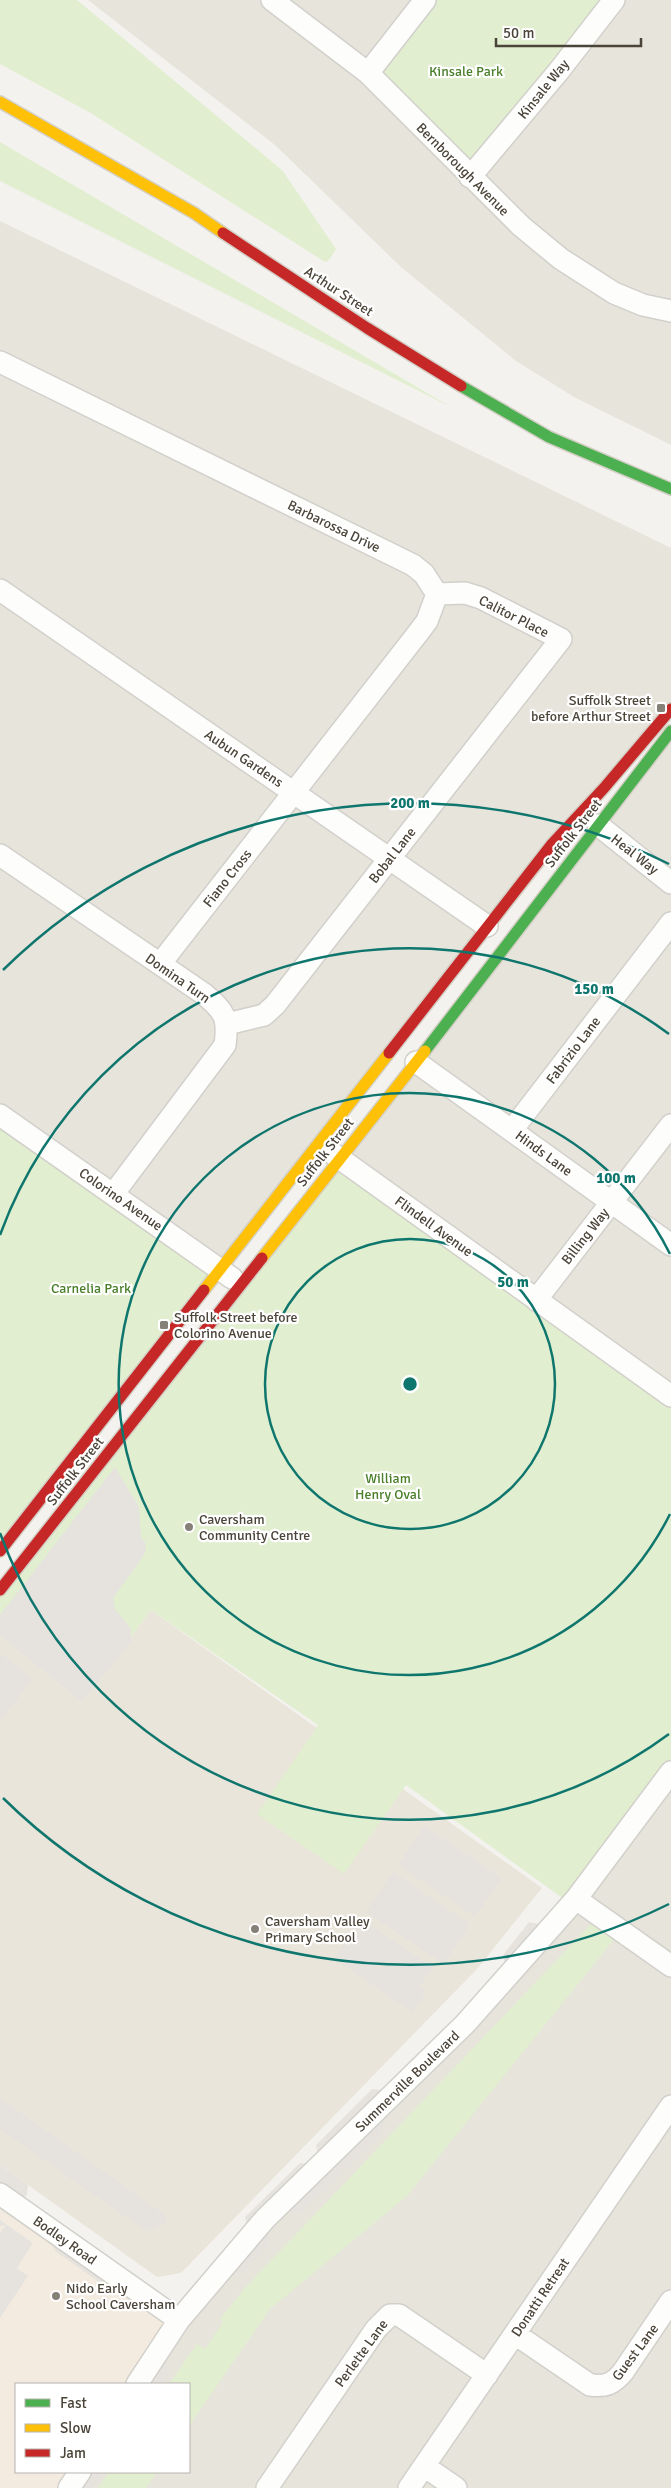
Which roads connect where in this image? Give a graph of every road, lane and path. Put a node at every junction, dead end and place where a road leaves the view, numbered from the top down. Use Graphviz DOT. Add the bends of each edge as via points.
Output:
graph roads {
  1 [pos="272,0"];
  2 [pos="425,0"];
  3 [pos="614,0"];
  4 [pos="368,73"];
  5 [pos="0,102"];
  6 [pos="470,177"];
  7 [pos="671,310"];
  8 [pos="0,362"];
  9 [pos="671,489"];
  10 [pos="0,590"];
  11 [pos="437,594"];
  12 [pos="561,639"];
  13 [pos="671,710"];
  14 [pos="671,731"];
  15 [pos="294,792"];
  16 [pos="598,825"];
  17 [pos="0,855"];
  18 [pos="389,858"];
  19 [pos="671,883"];
  20 [pos="671,923"];
  21 [pos="487,926"];
  22 [pos="160,964"];
  23 [pos="227,1024"];
  24 [pos="416,1062"];
  25 [pos="0,1115"];
  26 [pos="671,1125"];
  27 [pos="512,1130"];
  28 [pos="319,1143"];
  29 [pos="339,1158"];
  30 [pos="114,1193"];
  31 [pos="610,1202"];
  32 [pos="671,1245"];
  33 [pos="220,1270"];
  34 [pos="240,1284"];
  35 [pos="536,1300"];
  36 [pos="671,1396"];
  37 [pos="0,1552"];
  38 [pos="0,1590"];
  39 [pos="671,1772"];
  40 [pos="576,1899"];
  41 [pos="671,1966"];
  42 [pos="671,2106"];
  43 [pos="0,2194"];
  44 [pos="671,2301"];
  45 [pos="178,2320"];
  46 [pos="515,2334"];
  47 [pos="487,2375"];
  48 [pos="138,2383"];
  49 [pos="424,2466"];
  50 [pos="79,2473"];
  51 [pos="69,2488"];
  52 [pos="267,2488"];
  53 [pos="409,2488"];
  54 [pos="456,2488"];
  1 -- 4 [label="street, Bernborough Avenue"];
  2 -- 4 [label="street"];
  3 -- 6 [label="street, Kinsale Way"];
  4 -- 6 [label="street, Bernborough Avenue"];
  5 -- 9 [label="street, Arthur Street" via="194,213 367,328 548,437"];
  6 -- 7 [label="street, Bernborough Avenue" via="521,226 569,264 614,293 643,305"];
  8 -- 11 [label="street, Barbarossa Drive" via="413,565 424,574"];
  10 -- 15 [label="street, Aubun Gardens"];
  11 -- 12 [label="street, Calitor Place" via="465,593 482,598"];
  11 -- 15 [label="street" via="427,621"];
  12 -- 18 [label="street, Bobal Lane"];
  13 -- 21 [label="street, Suffolk Street" via="552,844"];
  14 -- 16 [label="street, Suffolk Street"];
  15 -- 18 [label="street, Aubun Gardens"];
  15 -- 22 [label="street, Fiano Cross"];
  16 -- 19 [label="street, Heal Way"];
  16 -- 24 [label="street, Suffolk Street"];
  17 -- 22 [label="street, Domina Turn"];
  18 -- 21 [label="street, Aubun Gardens"];
  18 -- 23 [label="street, Bobal Lane" via="275,1005 264,1015"];
  20 -- 27 [label="street, Fabrizio Lane"];
  21 -- 28 [label="street, Suffolk Street"];
  22 -- 23 [label="street, Domina Turn" via="219,1007"];
  23 -- 30 [label="street" via="225,1045 211,1066"];
  24 -- 27 [label="street, Hinds Lane"];
  24 -- 29 [label="street, Suffolk Street"];
  25 -- 30 [label="street, Colorino Avenue"];
  26 -- 31 [label="street, Billing Way"];
  27 -- 31 [label="street, Hinds Lane"];
  28 -- 29 [label="street, Flindell Avenue"];
  28 -- 33 [label="street, Suffolk Street"];
  29 -- 34 [label="street, Suffolk Street"];
  29 -- 35 [label="street, Flindell Avenue"];
  30 -- 33 [label="street, Colorino Avenue"];
  31 -- 32 [label="street, Hinds Lane"];
  31 -- 35 [label="street, Billing Way"];
  33 -- 34 [label="street, Colorino Avenue"];
  33 -- 37 [label="street, Suffolk Street"];
  34 -- 38 [label="street, Suffolk Street"];
  35 -- 36 [label="street, Flindell Avenue"];
  39 -- 40 [label="street, Summerville Boulevard"];
  40 -- 41 [label="street"];
  40 -- 45 [label="street, Summerville Boulevard" via="465,2024 266,2219"];
  42 -- 46 [label="street, Donatti Retreat"];
  43 -- 45 [label="street, Bodley Road"];
  44 -- 46 [label="street, Guest Lane" via="623,2372 615,2382 603,2387 590,2385"];
  45 -- 48 [label="street, Summerville Boulevard"];
  46 -- 47 [label="street, Donatti Retreat"];
  47 -- 49 [label="street, Donatti Retreat"];
  47 -- 52 [label="street, Perlette Lane" via="399,2315 390,2315 379,2325"];
  49 -- 53 [label="street, Donatti Retreat"];
  49 -- 54 [label="street"];
  50 -- 51 [label="street"];
}
